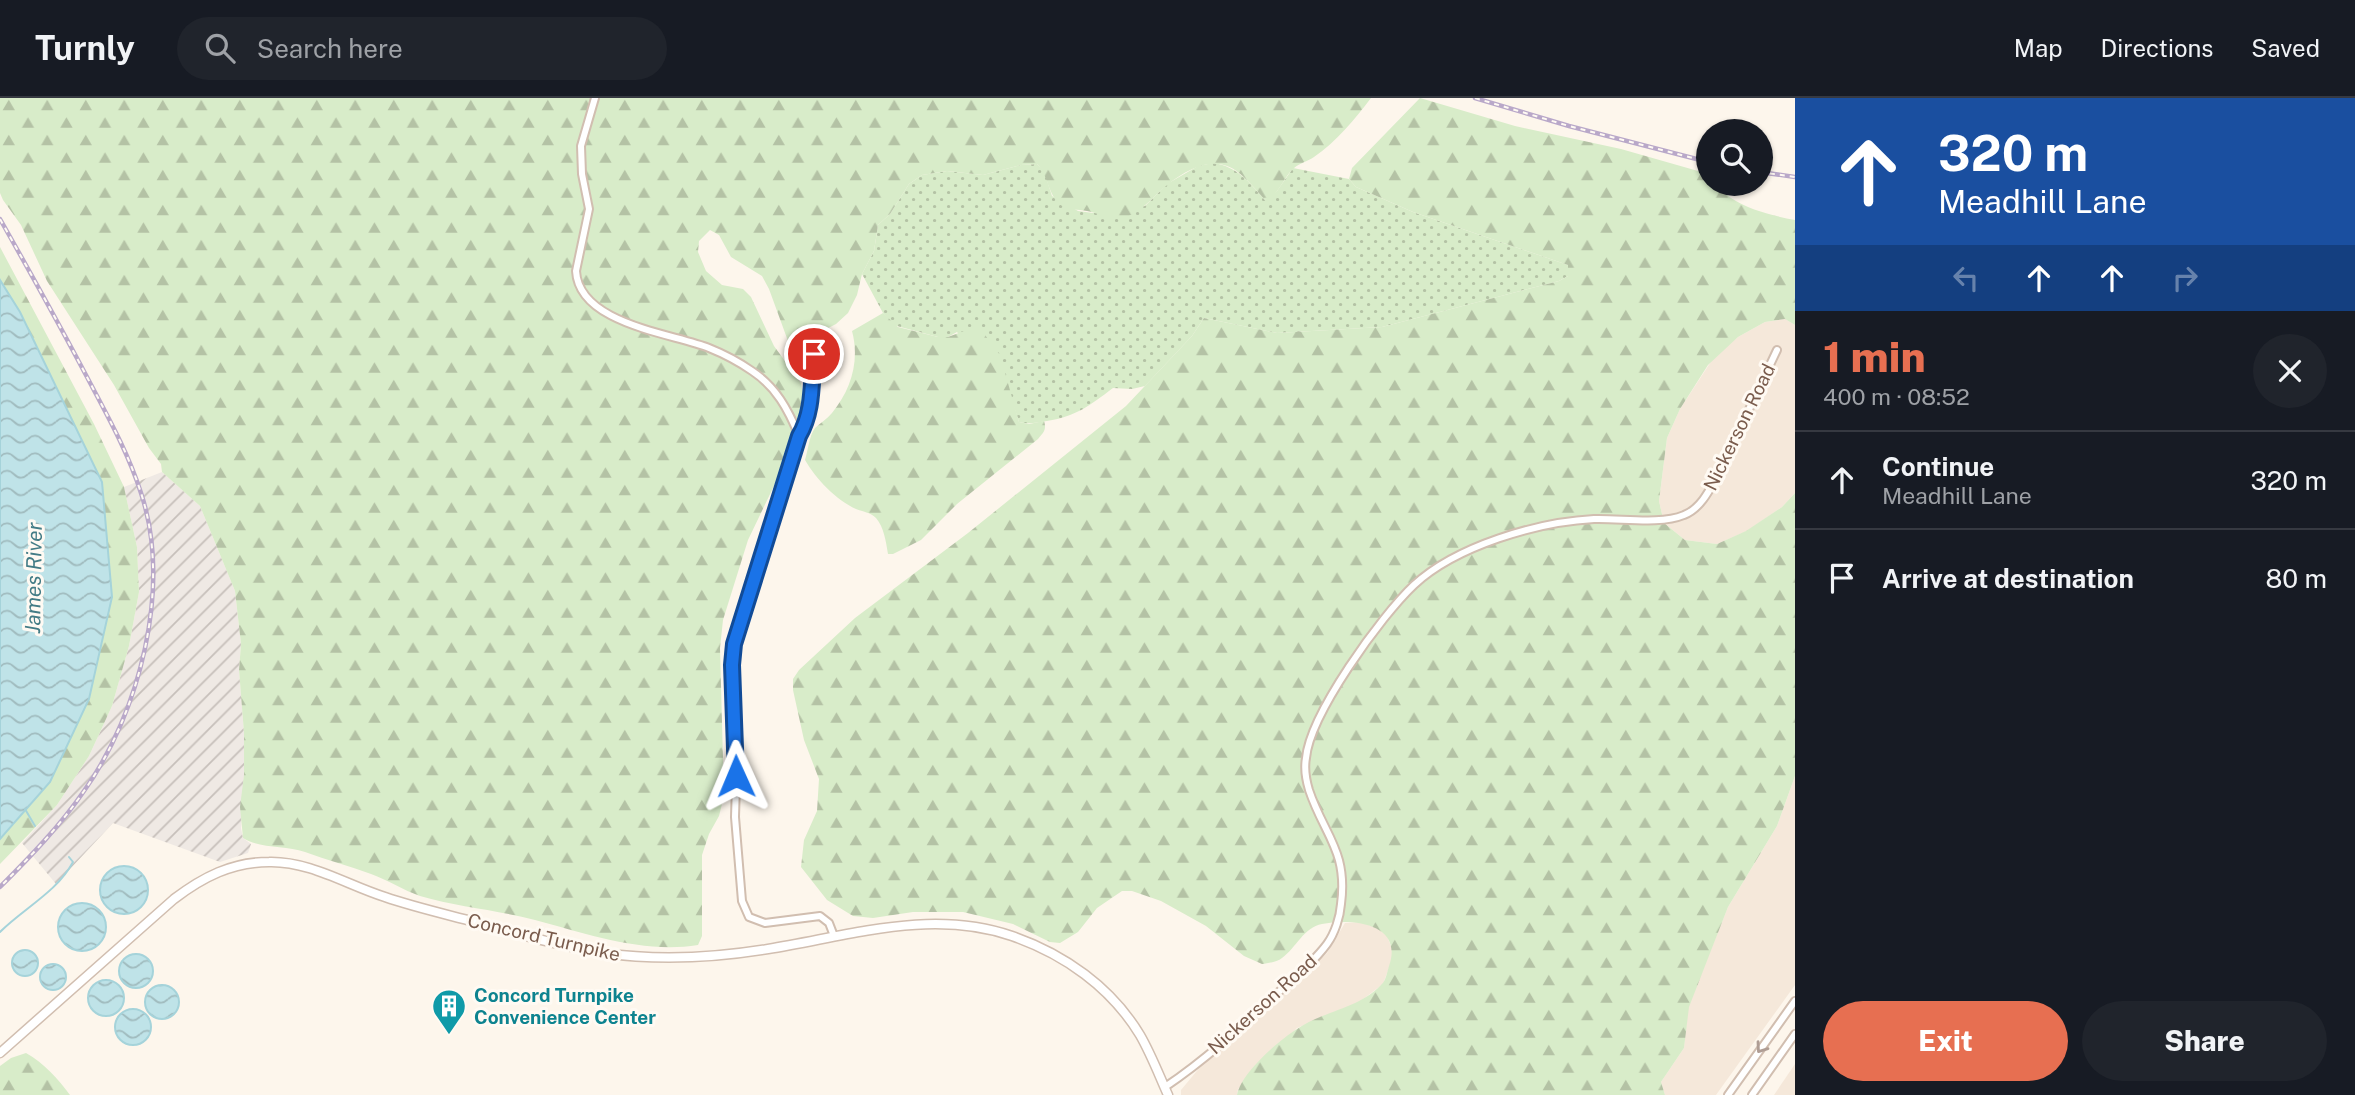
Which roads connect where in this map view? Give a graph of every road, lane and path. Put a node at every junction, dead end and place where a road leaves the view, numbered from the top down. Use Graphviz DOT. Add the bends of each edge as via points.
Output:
graph roads {
  1 [pos="595,98"];
  2 [pos="1777,350"];
  3 [pos="814,354"];
  4 [pos="799,436"];
  5 [pos="834,936"];
  6 [pos="1795,1001"];
  7 [pos="1795,1034"];
  8 [pos="0,1052"];
  9 [pos="1167,1091"];
  10 [pos="1728,1095"];
  11 [pos="1752,1095"];
  1 -- 4 [label="street" via="581,146 589,209 576,271 581,289 592,303 625,322 709,348 753,372 779,396"];
  2 -- 9 [label="street, Nickerson Road" via="1714,481 1690,512 1665,519 1572,521 1497,539 1436,568 1390,611 1323,713 1306,759 1310,790 1341,863 1341,905 1330,939 1298,975"];
  3 -- 4 [label="street" via="808,413"];
  4 -- 5 [label="street" via="734,644 736,846 742,901 749,916 765,923 820,916"];
  5 -- 8 [label="street, Concord Turnpike" via="709,957 627,956 530,937 384,897 293,864 250,863 209,875 174,898"];
  5 -- 9 [label="street, Concord Turnpike" via="935,923 988,929 1032,944 1079,969 1113,999 1139,1034"];
  6 -- 10 [label="street, one-way"];
  7 -- 11 [label="street"];
}
